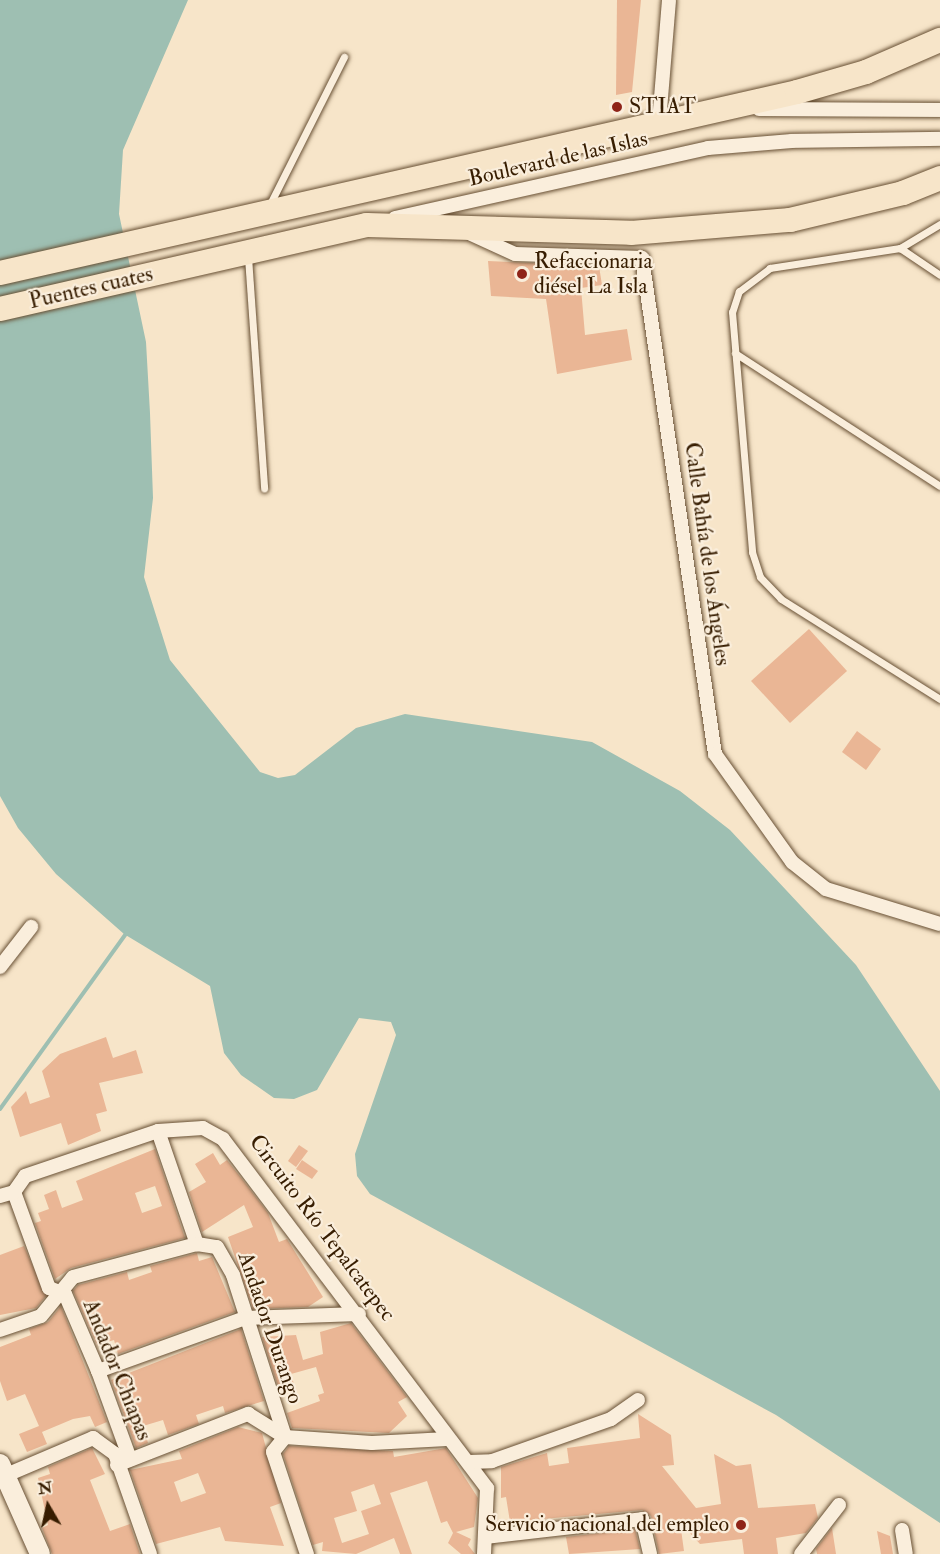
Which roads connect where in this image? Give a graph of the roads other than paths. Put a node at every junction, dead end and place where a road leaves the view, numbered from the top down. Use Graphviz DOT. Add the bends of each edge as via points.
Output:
graph roads {
  1 [pos="669,0"];
  2 [pos="940,40"];
  3 [pos="344,57"];
  4 [pos="720,108"];
  5 [pos="940,110"];
  6 [pos="659,122"];
  7 [pos="940,140"];
  8 [pos="940,178"];
  9 [pos="266,211"];
  10 [pos="940,224"];
  11 [pos="367,225"];
  12 [pos="455,227"];
  13 [pos="900,248"];
  14 [pos="247,251"];
  15 [pos="0,273"];
  16 [pos="940,275"];
  17 [pos="0,309"];
  18 [pos="735,353"];
  19 [pos="940,486"];
  20 [pos="264,488"];
  21 [pos="940,699"];
  22 [pos="940,924"];
  23 [pos="31,927"];
  24 [pos="0,967"];
  25 [pos="158,1131"];
  26 [pos="10,1198"];
  27 [pos="197,1244"];
  28 [pos="61,1292"];
  29 [pos="359,1314"];
  30 [pos="246,1318"];
  31 [pos="0,1330"];
  32 [pos="98,1371"];
  33 [pos="638,1400"];
  34 [pos="285,1437"];
  35 [pos="447,1439"];
  36 [pos="124,1462"];
  37 [pos="469,1462"];
  38 [pos="1,1468"];
  39 [pos="839,1505"];
  40 [pos="902,1530"];
  41 [pos="485,1537"];
  42 [pos="40,1554"];
  43 [pos="150,1554"];
  44 [pos="307,1554"];
  45 [pos="484,1554"];
  46 [pos="650,1554"];
  47 [pos="801,1554"];
  48 [pos="906,1554"];
  1 -- 6 [label="street"];
  2 -- 4 [label="highway, Puentes cuates" via="866,72"];
  3 -- 9 [label="lane"];
  4 -- 5 [label="street"];
  4 -- 6 [label="highway, Puentes cuates"];
  6 -- 9 [label="highway, Puentes cuates"];
  7 -- 11 [label="street, Boulevard de las Islas" via="792,141 708,148"];
  8 -- 12 [label="highway, Puentes cuates" via="903,193 790,220 631,233"];
  9 -- 15 [label="highway, Puentes cuates"];
  10 -- 13 [label="lane"];
  11 -- 12 [label="highway, Puentes cuates"];
  11 -- 14 [label="highway, Puentes cuates"];
  12 -- 22 [label="street, Calle Bahía de los Ángeles" via="515,254 642,258 715,754 792,862 826,889"];
  13 -- 16 [label="lane"];
  13 -- 18 [label="lane" via="770,268 753,277 740,291 732,312"];
  14 -- 17 [label="highway, Puentes cuates"];
  14 -- 20 [label="lane"];
  18 -- 19 [label="lane"];
  18 -- 21 [label="lane" via="752,552 760,577 781,599"];
  23 -- 24 [label="street"];
  25 -- 26 [label="street, Circuito Río Tepalcatepec" via="25,1176"];
  25 -- 27 [label="street"];
  25 -- 29 [label="street, Circuito Río Tepalcatepec" via="202,1128 223,1139"];
  26 -- 28 [label="street, Andador Chiapas" via="49,1288"];
  27 -- 28 [label="street" via="73,1277"];
  27 -- 30 [label="street, Andador Durango" via="217,1247 224,1254"];
  28 -- 31 [label="street" via="41,1316"];
  28 -- 32 [label="street, Andador Chiapas"];
  29 -- 30 [label="street"];
  29 -- 35 [label="street, Circuito Río Tepalcatepec"];
  30 -- 32 [label="street"];
  30 -- 34 [label="street, Andador Durango"];
  32 -- 36 [label="street, Andador Chiapas"];
  33 -- 37 [label="street" via="611,1419 492,1461"];
  34 -- 35 [label="street" via="372,1443"];
  34 -- 36 [label="street" via="248,1414"];
  34 -- 44 [label="street, Andador Durango" via="273,1452"];
  35 -- 37 [label="street, Circuito Río Tepalcatepec"];
  36 -- 38 [label="street" via="93,1438"];
  36 -- 43 [label="street, Andador Chiapas"];
  37 -- 41 [label="street, Circuito Río Tepalcatepec" via="487,1488"];
  38 -- 42 [label="street"];
  39 -- 47 [label="street"];
  40 -- 48 [label="street"];
  41 -- 45 [label="street, Circuito Río Tepalcatepec"];
  41 -- 46 [label="street" via="642,1519"];
}
